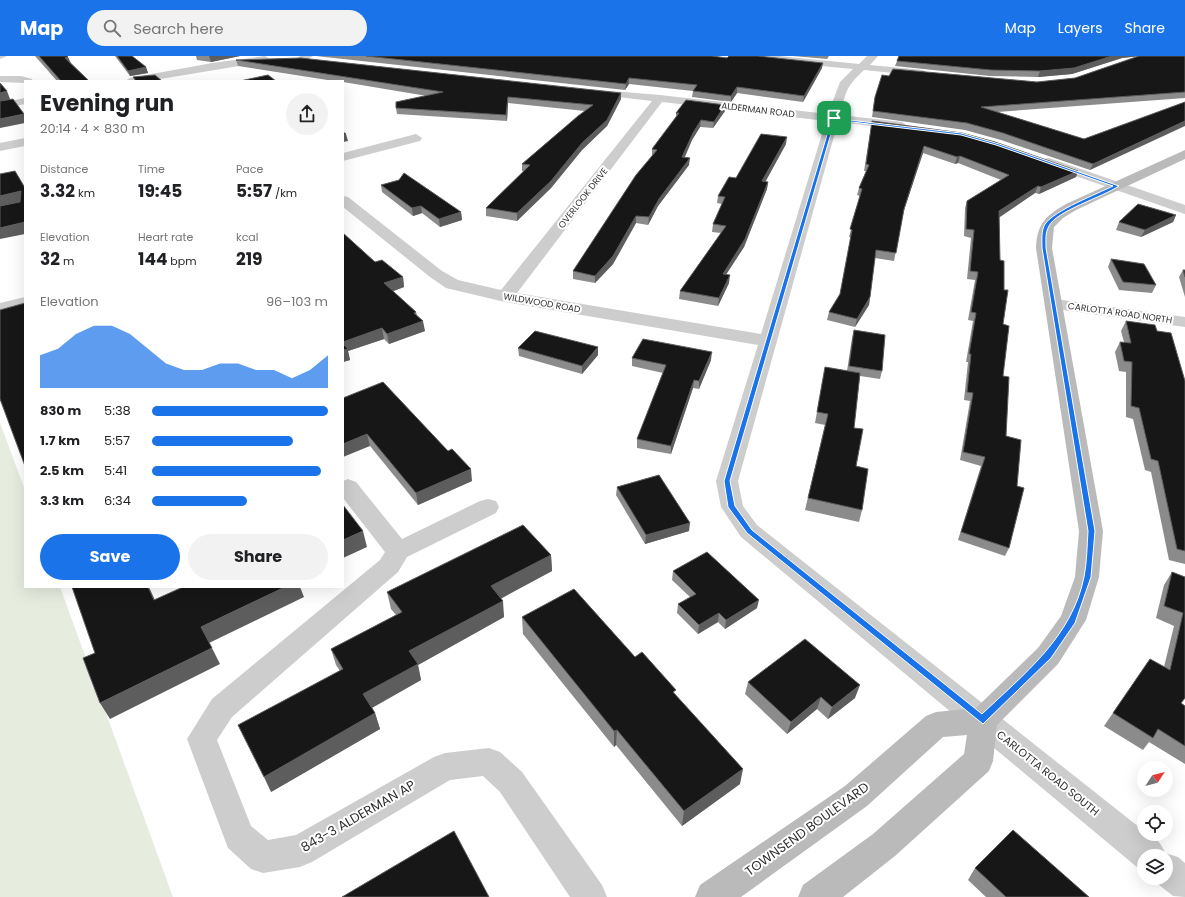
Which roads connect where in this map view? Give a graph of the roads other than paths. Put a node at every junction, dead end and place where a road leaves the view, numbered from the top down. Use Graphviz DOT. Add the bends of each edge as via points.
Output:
graph roads {
  1 [pos="747,56"];
  2 [pos="873,56"];
  3 [pos="300,58"];
  4 [pos="173,59"];
  5 [pos="278,59"];
  6 [pos="320,60"];
  7 [pos="862,67"];
  8 [pos="184,71"];
  9 [pos="932,74"];
  10 [pos="0,79"];
  11 [pos="24,80"];
  12 [pos="135,80"];
  13 [pos="195,80"];
  14 [pos="581,90"];
  15 [pos="660,98"];
  16 [pos="24,101"];
  17 [pos="0,106"];
  18 [pos="834,118"];
  19 [pos="915,127"];
  20 [pos="416,138"];
  21 [pos="24,142"];
  22 [pos="0,147"];
  23 [pos="1185,154"];
  24 [pos="344,157"];
  25 [pos="1035,157"];
  26 [pos="1117,186"];
  27 [pos="344,201"];
  28 [pos="1185,210"];
  29 [pos="505,297"];
  30 [pos="24,302"];
  31 [pos="1055,304"];
  32 [pos="0,308"];
  33 [pos="1185,322"];
  34 [pos="769,341"];
  35 [pos="344,489"];
  36 [pos="488,507"];
  37 [pos="398,551"];
  38 [pos="983,720"];
  39 [pos="1141,849"];
  40 [pos="1173,875"];
  41 [pos="1185,884"];
  42 [pos="590,897"];
  43 [pos="712,897"];
  44 [pos="815,897"];
  1 -- 7 [label="street"];
  2 -- 7 [label="street, CARLOTTA ROAD SOUTH"];
  3 -- 6 [label="street"];
  4 -- 8 [label="street"];
  5 -- 8 [label="street" via="240,61"];
  7 -- 9 [label="street"];
  7 -- 18 [label="street, CARLOTTA ROAD SOUTH" via="845,82"];
  8 -- 12 [label="street"];
  8 -- 13 [label="street"];
  10 -- 11 [label="street"];
  14 -- 15 [label="street, ALDERMAN ROAD"];
  15 -- 18 [label="street, ALDERMAN ROAD"];
  15 -- 29 [label="street, OVERLOOK DRIVE"];
  16 -- 17 [label="street"];
  18 -- 19 [label="street, ALDERMAN ROAD"];
  18 -- 34 [label="street, CARLOTTA ROAD SOUTH"];
  20 -- 24 [label="street"];
  21 -- 22 [label="street"];
  23 -- 26 [label="street"];
  25 -- 26 [label="street"];
  26 -- 28 [label="street"];
  26 -- 31 [label="street" via="1071,207 1047,224 1044,248"];
  27 -- 29 [label="street, WILDWOOD ROAD" via="436,274 460,287"];
  29 -- 34 [label="street, WILDWOOD ROAD"];
  30 -- 32 [label="street"];
  31 -- 33 [label="street, CARLOTTA ROAD NORTH"];
  31 -- 38 [label="street" via="1091,531 1087,577 1073,620 1048,656"];
  34 -- 38 [label="street, CARLOTTA ROAD SOUTH" via="727,481 732,507 749,531"];
  35 -- 37 [label="street" via="348,487"];
  36 -- 37 [label="street"];
  37 -- 42 [label="street, 843-3 ALDERMAN AP" via="389,566 222,708 202,739 239,837 263,857 300,851 445,767 489,762 511,782"];
  38 -- 39 [label="street, CARLOTTA ROAD SOUTH"];
  38 -- 43 [label="street, TOWNSEND BOULEVARD" via="936,725 856,796"];
  38 -- 44 [label="street" via="978,761 884,845"];
  40 -- 41 [label="street"];
}
